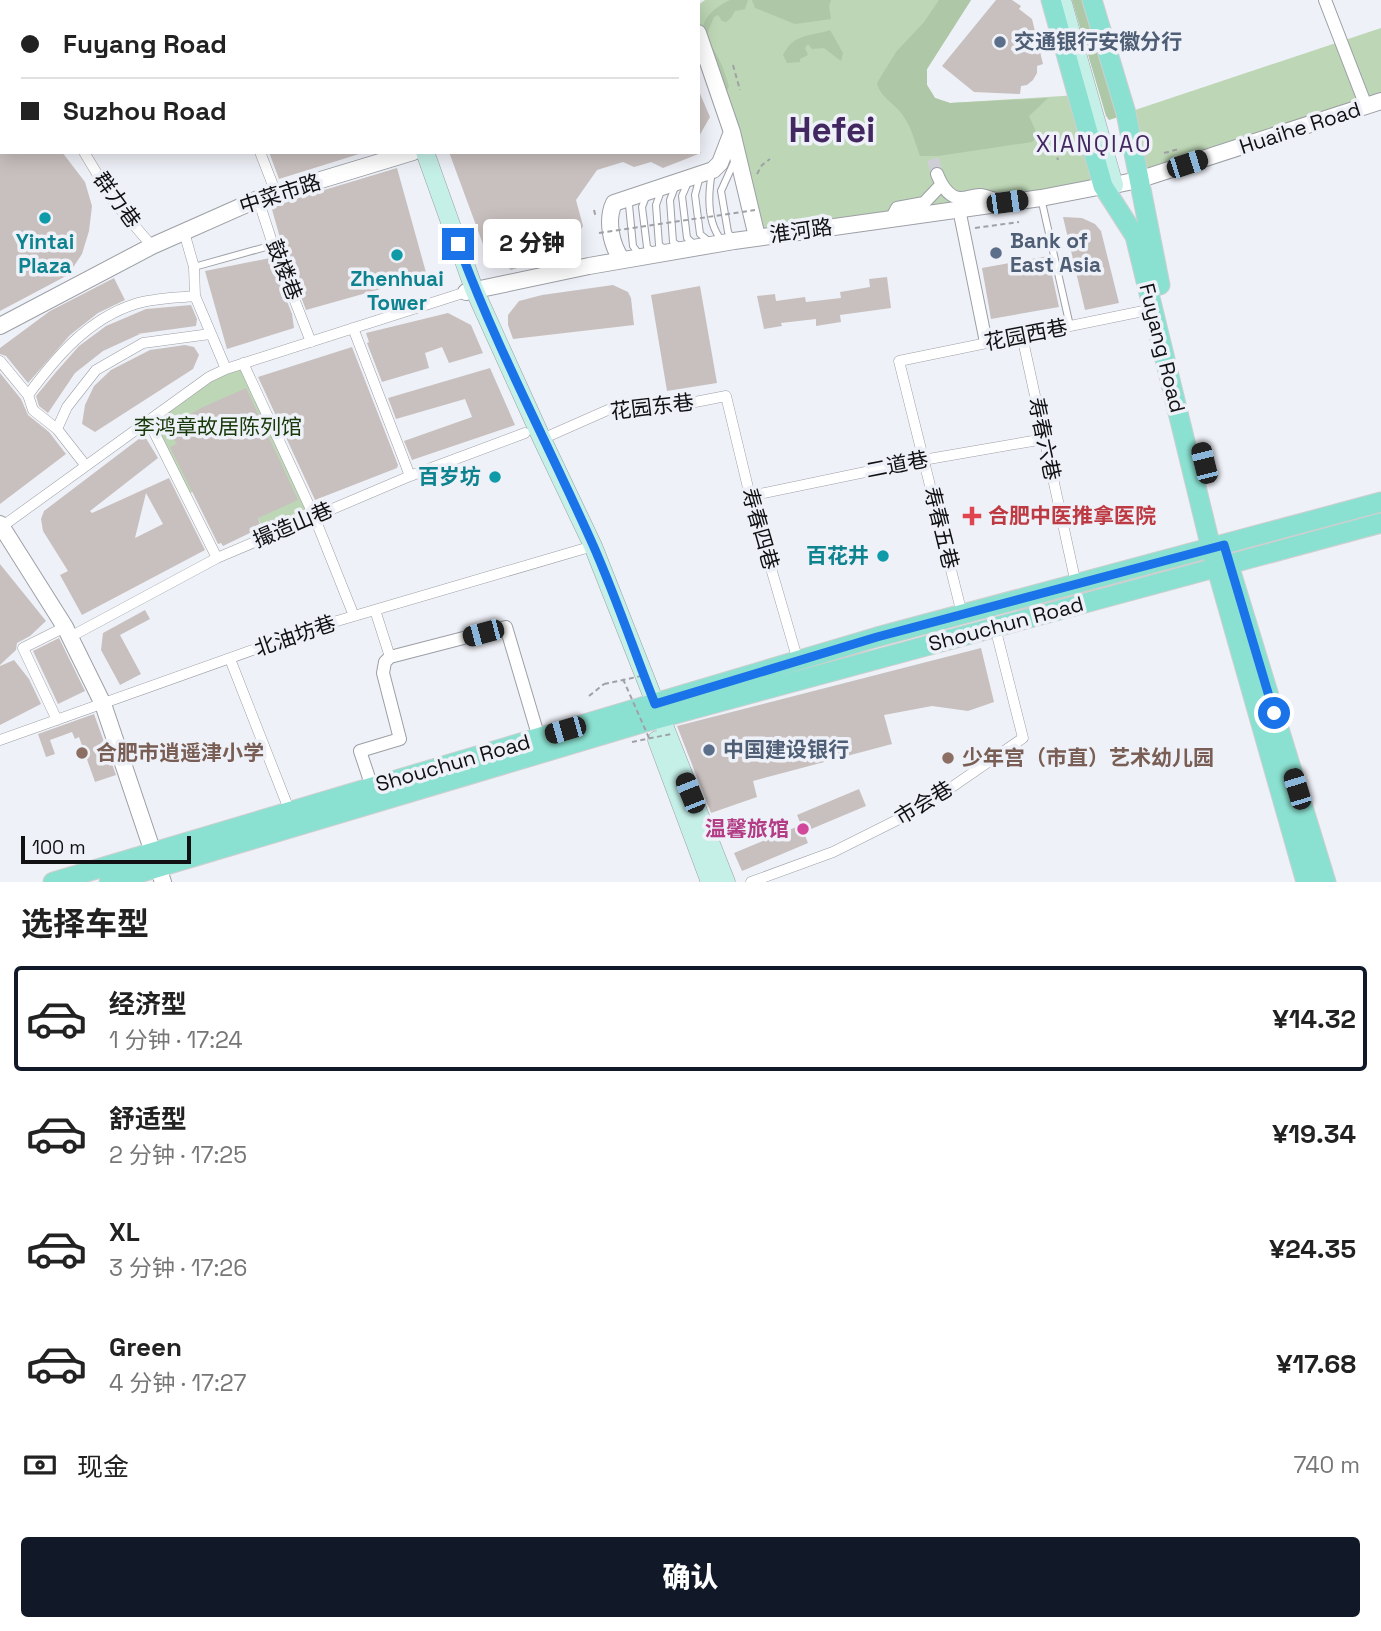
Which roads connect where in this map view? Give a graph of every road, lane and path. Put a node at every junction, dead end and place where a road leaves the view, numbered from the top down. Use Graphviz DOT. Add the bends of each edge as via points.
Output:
graph roads {
  1 [pos="1051,0"];
  2 [pos="1062,0"];
  3 [pos="1092,0"];
  4 [pos="1325,0"];
  5 [pos="700,39"];
  6 [pos="733,65"];
  7 [pos="740,90"];
  8 [pos="1373,103"];
  9 [pos="732,132"];
  10 [pos="1050,133"];
  11 [pos="1179,149"];
  12 [pos="1164,153"];
  13 [pos="85,154"];
  14 [pos="261,154"];
  15 [pos="406,154"];
  16 [pos="414,154"];
  17 [pos="426,154"];
  18 [pos="737,155"];
  19 [pos="1058,160"];
  20 [pos="1138,180"];
  21 [pos="675,182"];
  22 [pos="1109,186"];
  23 [pos="276,193"];
  24 [pos="258,199"];
  25 [pos="1036,199"];
  26 [pos="959,209"];
  27 [pos="761,215"];
  28 [pos="891,219"];
  29 [pos="1019,222"];
  30 [pos="970,228"];
  31 [pos="184,232"];
  32 [pos="599,233"];
  33 [pos="757,237"];
  34 [pos="273,245"];
  35 [pos="152,246"];
  36 [pos="689,249"];
  37 [pos="622,260"];
  38 [pos="194,267"];
  39 [pos="470,291"];
  40 [pos="195,296"];
  41 [pos="1153,309"];
  42 [pos="0,326"];
  43 [pos="1070,326"];
  44 [pos="353,328"];
  45 [pos="210,334"];
  46 [pos="1022,336"];
  47 [pos="311,342"];
  48 [pos="986,342"];
  49 [pos="0,361"];
  50 [pos="899,361"];
  51 [pos="243,363"];
  52 [pos="226,369"];
  53 [pos="28,395"];
  54 [pos="726,396"];
  55 [pos="148,421"];
  56 [pos="57,429"];
  57 [pos="533,436"];
  58 [pos="1044,439"];
  59 [pos="923,460"];
  60 [pos="86,466"];
  61 [pos="410,476"];
  62 [pos="750,496"];
  63 [pos="1381,502"];
  64 [pos="314,516"];
  65 [pos="1381,523"];
  66 [pos="1,526"];
  67 [pos="589,547"];
  68 [pos="1220,555"];
  69 [pos="218,558"];
  70 [pos="1076,584"];
  71 [pos="375,610"];
  72 [pos="962,614"];
  73 [pos="354,616"];
  74 [pos="995,627"];
  75 [pos="68,632"];
  76 [pos="390,657"];
  77 [pos="230,659"];
  78 [pos="798,660"];
  79 [pos="646,675"];
  80 [pos="623,680"];
  81 [pos="589,696"];
  82 [pos="103,704"];
  83 [pos="57,720"];
  84 [pos="655,720"];
  85 [pos="539,738"];
  86 [pos="0,740"];
  87 [pos="632,742"];
  88 [pos="372,787"];
  89 [pos="290,813"];
  90 [pos="158,867"];
  91 [pos="1303,881"];
  92 [pos="53,882"];
  93 [pos="109,882"];
  94 [pos="710,882"];
  95 [pos="726,882"];
  96 [pos="751,882"];
  97 [pos="1325,882"];
  1 -- 22 [label="main road, Fuyang Road"];
  2 -- 22 [label="main road"];
  3 -- 20 [label="main road, Fuyang Road" via="1126,113"];
  4 -- 8 [label="street"];
  5 -- 9 [label="street"];
  6 -- 7 [label="path"];
  8 -- 20 [label="street, Huaihe Road"];
  9 -- 18 [label="street"];
  9 -- 21 [label="street" via="720,163"];
  10 -- 19 [label="path"];
  11 -- 12 [label="path"];
  13 -- 35 [label="street, 群力巷" via="114,202"];
  14 -- 23 [label="street"];
  15 -- 23 [label="street, 中菜市路"];
  16 -- 39 [label="main road"];
  17 -- 39 [label="main road"];
  18 -- 33 [label="street"];
  18 -- 36 [label="lane" via="721,191 728,232"];
  20 -- 22 [label="street, 淮河路"];
  20 -- 68 [label="main road, Fuyang Road"];
  21 -- 36 [label="lane" via="682,196"];
  21 -- 36 [label="lane" via="670,200 673,242"];
  21 -- 36 [label="lane" via="695,195 700,234"];
  21 -- 36 [label="lane" via="656,205 659,244"];
  21 -- 36 [label="lane" via="709,191 714,231"];
  21 -- 36 [label="lane" via="642,207 647,247"];
  21 -- 36 [label="lane" via="629,205 633,246"];
  21 -- 37 [label="street" via="614,203 609,214 614,250"];
  22 -- 25 [label="street, 淮河路"];
  22 -- 41 [label="main road, Fuyang Road" via="1135,236"];
  23 -- 24 [label="street, 中菜市路"];
  24 -- 31 [label="street, 中菜市路"];
  24 -- 34 [label="street, 鼓楼巷"];
  25 -- 26 [label="street, 淮河路"];
  25 -- 28 [label="street" via="959,198 949,194 939,180 924,204 897,208"];
  25 -- 43 [label="lane"];
  26 -- 28 [label="street, 淮河路"];
  26 -- 48 [label="street"];
  27 -- 32 [label="path, bridge" via="755,210"];
  28 -- 33 [label="street, 淮河路"];
  29 -- 30 [label="path"];
  31 -- 35 [label="street, 中菜市路"];
  31 -- 38 [label="street"];
  33 -- 36 [label="street, 淮河路"];
  34 -- 38 [label="lane"];
  34 -- 47 [label="street, 鼓楼巷"];
  35 -- 42 [label="street, 中菜市路"];
  36 -- 37 [label="street, 淮河路"];
  37 -- 39 [label="street, 淮河路"];
  38 -- 40 [label="street"];
  39 -- 44 [label="street"];
  39 -- 57 [label="main road"];
  40 -- 45 [label="street"];
  40 -- 53 [label="street" via="136,304 92,324 50,365"];
  41 -- 43 [label="street, 花园西巷"];
  41 -- 68 [label="main road, Fuyang Road"];
  43 -- 46 [label="street, 花园西巷"];
  44 -- 47 [label="street"];
  44 -- 61 [label="street"];
  45 -- 52 [label="street"];
  45 -- 56 [label="street" via="143,343 96,370 67,407"];
  46 -- 48 [label="street, 花园西巷"];
  46 -- 58 [label="street, 寿春六巷"];
  47 -- 51 [label="street"];
  48 -- 50 [label="street, 花园西巷"];
  49 -- 53 [label="street"];
  50 -- 59 [label="street, 寿春五巷"];
  51 -- 52 [label="street"];
  51 -- 64 [label="street"];
  52 -- 55 [label="street"];
  53 -- 56 [label="street" via="33,410"];
  54 -- 57 [label="street, 花园东巷" via="664,408 610,409"];
  54 -- 62 [label="street, 寿春四巷"];
  55 -- 60 [label="street"];
  55 -- 69 [label="street"];
  56 -- 60 [label="street"];
  57 -- 61 [label="street, 撮造山巷"];
  57 -- 67 [label="main road"];
  58 -- 59 [label="street, 二道巷"];
  58 -- 70 [label="street, 寿春六巷"];
  59 -- 62 [label="street, 二道巷"];
  59 -- 72 [label="street, 寿春五巷"];
  60 -- 66 [label="street"];
  61 -- 64 [label="street, 撮造山巷"];
  62 -- 78 [label="street, 寿春四巷"];
  63 -- 68 [label="main road, Shouchun Road"];
  64 -- 69 [label="street, 撮造山巷"];
  64 -- 73 [label="street"];
  65 -- 68 [label="main road, Shouchun Road"];
  66 -- 75 [label="street"];
  67 -- 71 [label="street, 北油坊巷"];
  67 -- 84 [label="main road"];
  68 -- 70 [label="main road, Shouchun Road"];
  68 -- 74 [label="main road, Shouchun Road"];
  68 -- 91 [label="main road, Fuyang Road"];
  68 -- 97 [label="main road, Fuyang Road"];
  69 -- 75 [label="street, 撮造山巷"];
  70 -- 72 [label="main road, Shouchun Road"];
  71 -- 73 [label="street, 北油坊巷"];
  71 -- 76 [label="street"];
  72 -- 78 [label="main road, Shouchun Road"];
  73 -- 77 [label="street, 北油坊巷"];
  74 -- 84 [label="main road, Shouchun Road"];
  74 -- 96 [label="street, 市会巷" via="1023,738 923,807 833,852"];
  75 -- 82 [label="street"];
  75 -- 83 [label="street, 撮造山巷" via="23,648"];
  76 -- 85 [label="street" via="506,627"];
  76 -- 88 [label="street" via="383,673 400,738 360,751"];
  77 -- 82 [label="street, 北油坊巷"];
  77 -- 89 [label="street"];
  78 -- 84 [label="main road, Shouchun Road"];
  79 -- 80 [label="path, bridge"];
  80 -- 81 [label="path, bridge" via="604,684"];
  80 -- 84 [label="path, bridge"];
  82 -- 83 [label="street, 北油坊巷"];
  82 -- 90 [label="street"];
  83 -- 86 [label="street, 北油坊巷"];
  84 -- 85 [label="main road, Shouchun Road"];
  84 -- 87 [label="path, bridge"];
  84 -- 90 [label="main road, Shouchun Road"];
  84 -- 94 [label="main road"];
  84 -- 95 [label="main road"];
  85 -- 88 [label="main road, Shouchun Road"];
  88 -- 89 [label="main road, Shouchun Road"];
  89 -- 90 [label="main road, Shouchun Road"];
  90 -- 92 [label="main road, Shouchun Road"];
  90 -- 93 [label="main road, Shouchun Road"];
}
